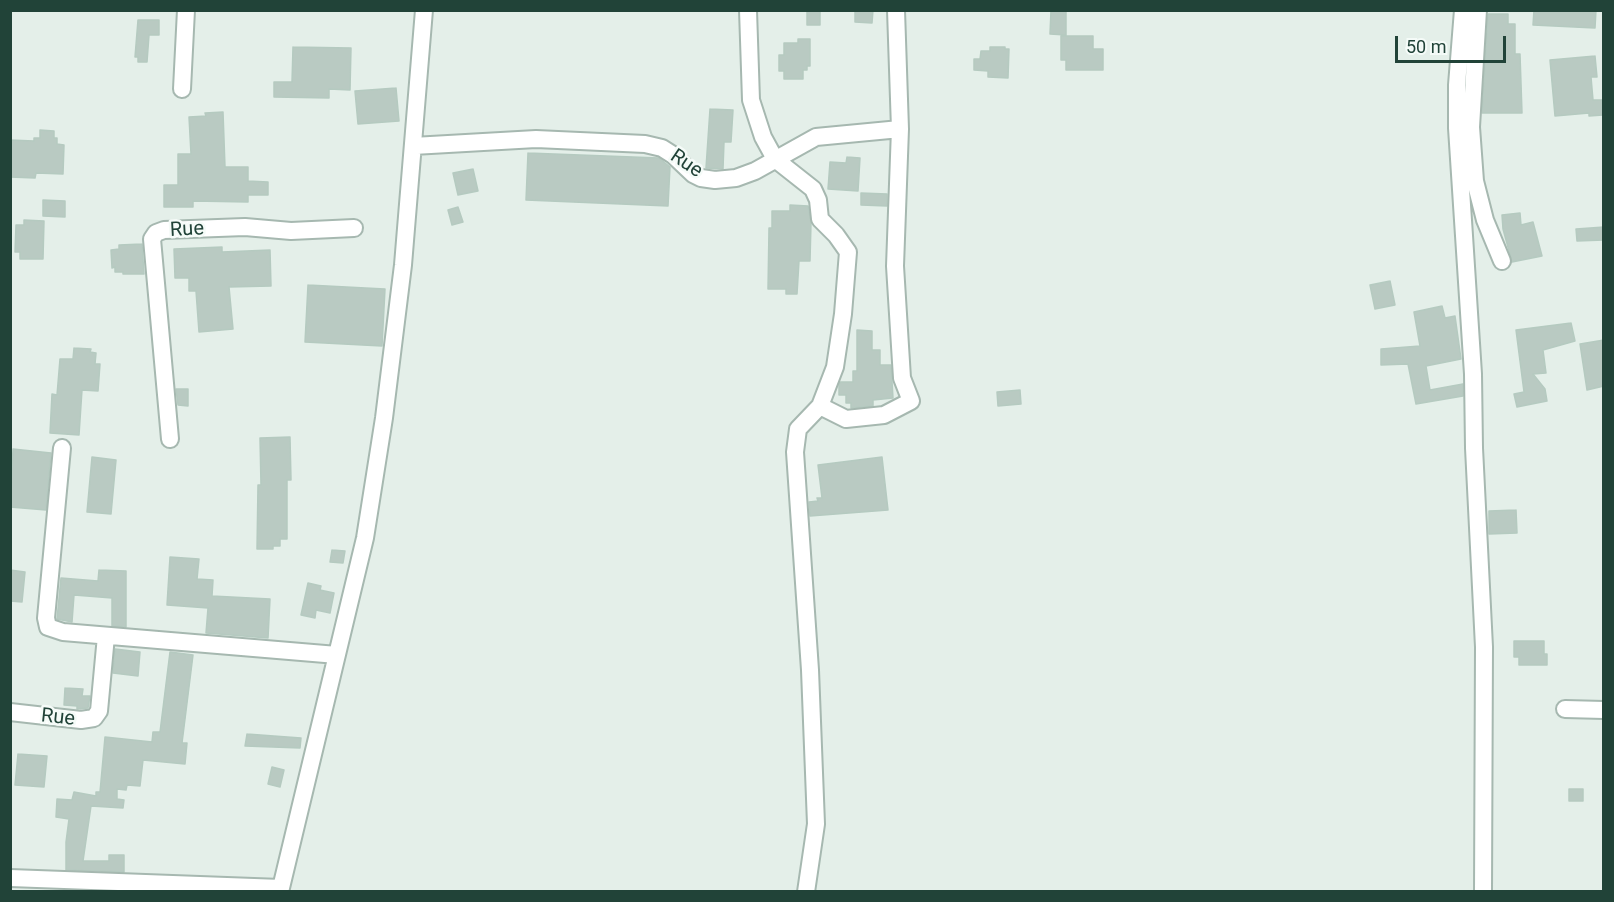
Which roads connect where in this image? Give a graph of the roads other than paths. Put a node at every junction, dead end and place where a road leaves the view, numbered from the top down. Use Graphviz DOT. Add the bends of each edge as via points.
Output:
graph roads {
  1 [pos="186,10"];
  2 [pos="424,10"];
  3 [pos="748,10"];
  4 [pos="896,10"];
  5 [pos="1463,10"];
  6 [pos="1478,10"];
  7 [pos="182,89"];
  8 [pos="900,129"];
  9 [pos="413,146"];
  10 [pos="775,159"];
  11 [pos="354,228"];
  12 [pos="1503,261"];
  13 [pos="819,406"];
  14 [pos="170,439"];
  15 [pos="62,448"];
  16 [pos="106,636"];
  17 [pos="337,655"];
  18 [pos="1565,709"];
  19 [pos="1604,710"];
  20 [pos="10,712"];
  21 [pos="10,878"];
  22 [pos="281,890"];
  23 [pos="806,891"];
  24 [pos="1483,891"];
  1 -- 7 [label="street"];
  2 -- 9 [label="street"];
  3 -- 10 [label="street" via="751,100"];
  4 -- 8 [label="street"];
  5 -- 24 [label="street" via="1457,128 1473,374 1484,647"];
  6 -- 12 [label="street" via="1472,127 1475,181 1485,220"];
  8 -- 10 [label="street, Rue" via="816,137"];
  8 -- 13 [label="street" via="895,266 902,378 911,401 884,415 846,419"];
  9 -- 10 [label="street, Rue" via="536,139 645,144 662,148 693,174 715,180 736,178"];
  9 -- 17 [label="street" via="384,418 365,538"];
  10 -- 13 [label="street" via="813,189 820,219 848,252 835,367"];
  11 -- 14 [label="street, Rue" via="291,231 245,227 156,233 152,239"];
  13 -- 23 [label="street" via="798,429 795,452 816,825"];
  15 -- 16 [label="street" via="48,627"];
  16 -- 17 [label="street"];
  16 -- 20 [label="street, Rue" via="99,711 94,718 86,721"];
  17 -- 22 [label="street"];
  18 -- 19 [label="street"];
  21 -- 22 [label="street"];
}
